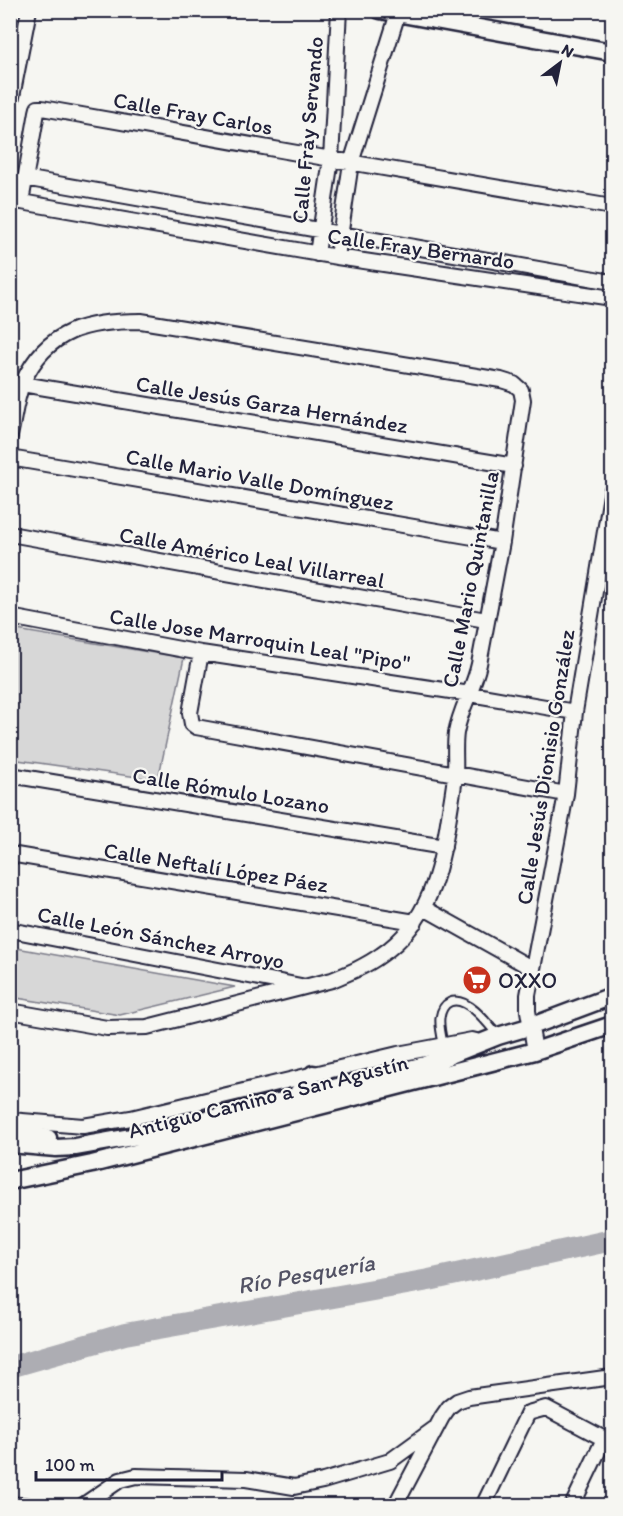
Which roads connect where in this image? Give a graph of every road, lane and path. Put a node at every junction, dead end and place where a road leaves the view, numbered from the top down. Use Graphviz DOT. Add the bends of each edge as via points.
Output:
graph roads {
  1 [pos="29,10"];
  2 [pos="339,10"];
  3 [pos="380,10"];
  4 [pos="398,12"];
  5 [pos="612,52"];
  6 [pos="10,107"];
  7 [pos="331,159"];
  8 [pos="351,163"];
  9 [pos="24,178"];
  10 [pos="16,201"];
  11 [pos="612,207"];
  12 [pos="321,232"];
  13 [pos="340,235"];
  14 [pos="317,254"];
  15 [pos="337,257"];
  16 [pos="612,282"];
  17 [pos="612,298"];
  18 [pos="22,384"];
  19 [pos="10,436"];
  20 [pos="10,458"];
  21 [pos="514,466"];
  22 [pos="612,489"];
  23 [pos="10,534"];
  24 [pos="502,542"];
  25 [pos="10,617"];
  26 [pos="486,620"];
  27 [pos="201,653"];
  28 [pos="470,694"];
  29 [pos="575,712"];
  30 [pos="455,774"];
  31 [pos="10,775"];
  32 [pos="566,794"];
  33 [pos="444,847"];
  34 [pos="10,854"];
  35 [pos="424,908"];
  36 [pos="415,921"];
  37 [pos="10,930"];
  38 [pos="533,969"];
  39 [pos="303,987"];
  40 [pos="612,996"];
  41 [pos="10,1011"];
  42 [pos="612,1025"];
  43 [pos="532,1026"];
  44 [pos="498,1036"];
  45 [pos="444,1051"];
  46 [pos="535,1051"];
  47 [pos="313,1074"];
  48 [pos="295,1097"];
  49 [pos="10,1120"];
  50 [pos="10,1131"];
  51 [pos="96,1143"];
  52 [pos="10,1144"];
  53 [pos="10,1181"];
  54 [pos="612,1377"];
  55 [pos="542,1387"];
  56 [pos="523,1391"];
  57 [pos="546,1408"];
  58 [pos="528,1413"];
  59 [pos="434,1429"];
  60 [pos="608,1441"];
  61 [pos="390,1461"];
  62 [pos="410,1475"];
  63 [pos="10,1504"];
  64 [pos="30,1506"];
  65 [pos="82,1506"];
  66 [pos="395,1506"];
  67 [pos="483,1506"];
  68 [pos="572,1506"];
  1 -- 6 [label="street"];
  2 -- 7 [label="street, Calle Fray Servando"];
  3 -- 4 [label="street"];
  4 -- 5 [label="street"];
  4 -- 8 [label="street, Calle Fray Servando"];
  7 -- 8 [label="street, Calle Fray Carlos"];
  7 -- 9 [label="street, Calle Fray Carlos" via="40,108"];
  7 -- 12 [label="street, Calle Fray Servando"];
  8 -- 11 [label="street, Calle Fray Carlos"];
  8 -- 13 [label="street, Calle Fray Servando"];
  9 -- 10 [label="street, Calle Fray Carlos"];
  9 -- 12 [label="street, Calle Fray Bernardo"];
  10 -- 14 [label="street, Calle Fray Bernardo"];
  12 -- 13 [label="street, Calle Fray Bernardo"];
  12 -- 14 [label="street, Calle Fray Servando"];
  13 -- 15 [label="street, Calle Fray Servando"];
  13 -- 16 [label="street, Calle Fray Bernardo"];
  14 -- 15 [label="street, Calle Fray Bernardo"];
  15 -- 17 [label="street, Calle Fray Bernardo"];
  18 -- 19 [label="street, Calle Mario Quintanilla"];
  18 -- 21 [label="street, Calle Jesús Garza Hernández"];
  18 -- 21 [label="street, Calle Mario Quintanilla" via="38,356 69,331 107,321 141,321 501,380 514,384 523,395"];
  20 -- 24 [label="street, Calle Mario Valle Domínguez"];
  21 -- 24 [label="street, Calle Mario Quintanilla"];
  22 -- 29 [label="street, Calle Jesús Dionisio González"];
  23 -- 26 [label="street, Calle Américo Leal Villarreal"];
  24 -- 26 [label="street, Calle Mario Quintanilla"];
  25 -- 27 [label="street, Calle Jose Marroquin Leal \"Pipo\""];
  26 -- 28 [label="street, Calle Mario Quintanilla"];
  27 -- 28 [label="street, Calle Jose Marroquin Leal \"Pipo\""];
  27 -- 30 [label="street" via="190,712 196,726"];
  28 -- 29 [label="street, Calle Jose Marroquin Leal \"Pipo\""];
  28 -- 30 [label="street, Calle Mario Quintanilla" via="456,734"];
  29 -- 32 [label="street, Calle Jesús Dionisio González"];
  30 -- 32 [label="street"];
  30 -- 33 [label="street, Calle Mario Quintanilla"];
  31 -- 33 [label="street, Calle Rómulo Lozano"];
  32 -- 38 [label="street, Calle Jesús Dionisio González"];
  33 -- 35 [label="street, Calle Mario Quintanilla"];
  34 -- 36 [label="street, Calle Neftalí López Páez"];
  35 -- 36 [label="street, Calle Mario Quintanilla"];
  35 -- 38 [label="street"];
  36 -- 39 [label="street, Calle Mario Quintanilla" via="382,955 332,980"];
  37 -- 39 [label="street, Calle León Sánchez Arroyo"];
  38 -- 43 [label="street, Calle Jesús Dionisio González" via="528,1004"];
  39 -- 41 [label="street, Calle Mario Quintanilla" via="147,1027 107,1028"];
  40 -- 43 [label="street, Antiguo Camino a San Agustín"];
  42 -- 46 [label="street, Antiguo Camino a San Agustín"];
  43 -- 44 [label="street, Antiguo Camino a San Agustín"];
  43 -- 46 [label="street, Calle Jesús Dionisio González"];
  44 -- 45 [label="street, Antiguo Camino a San Agustín"];
  44 -- 45 [label="lane" via="481,1016 462,1002 451,1001 443,1007 440,1019"];
  45 -- 47 [label="street"];
  45 -- 48 [label="street, Antiguo Camino a San Agustín" via="425,1065"];
  46 -- 53 [label="street, Antiguo Camino a San Agustín" via="92,1164"];
  47 -- 48 [label="street"];
  47 -- 49 [label="street" via="164,1112 105,1122 57,1125"];
  48 -- 51 [label="street, Antiguo Camino a San Agustín" via="154,1133"];
  50 -- 51 [label="street"];
  51 -- 52 [label="street, Antiguo Camino a San Agustín" via="56,1148"];
  54 -- 55 [label="street"];
  55 -- 56 [label="street"];
  55 -- 57 [label="street"];
  56 -- 58 [label="street"];
  56 -- 59 [label="street" via="457,1401"];
  57 -- 58 [label="street"];
  57 -- 60 [label="street"];
  58 -- 67 [label="street"];
  59 -- 61 [label="street"];
  59 -- 62 [label="street"];
  60 -- 68 [label="street"];
  61 -- 62 [label="street"];
  61 -- 65 [label="street" via="294,1487 246,1479 136,1476 120,1480"];
  62 -- 66 [label="street"];
  63 -- 64 [label="street"];
}
